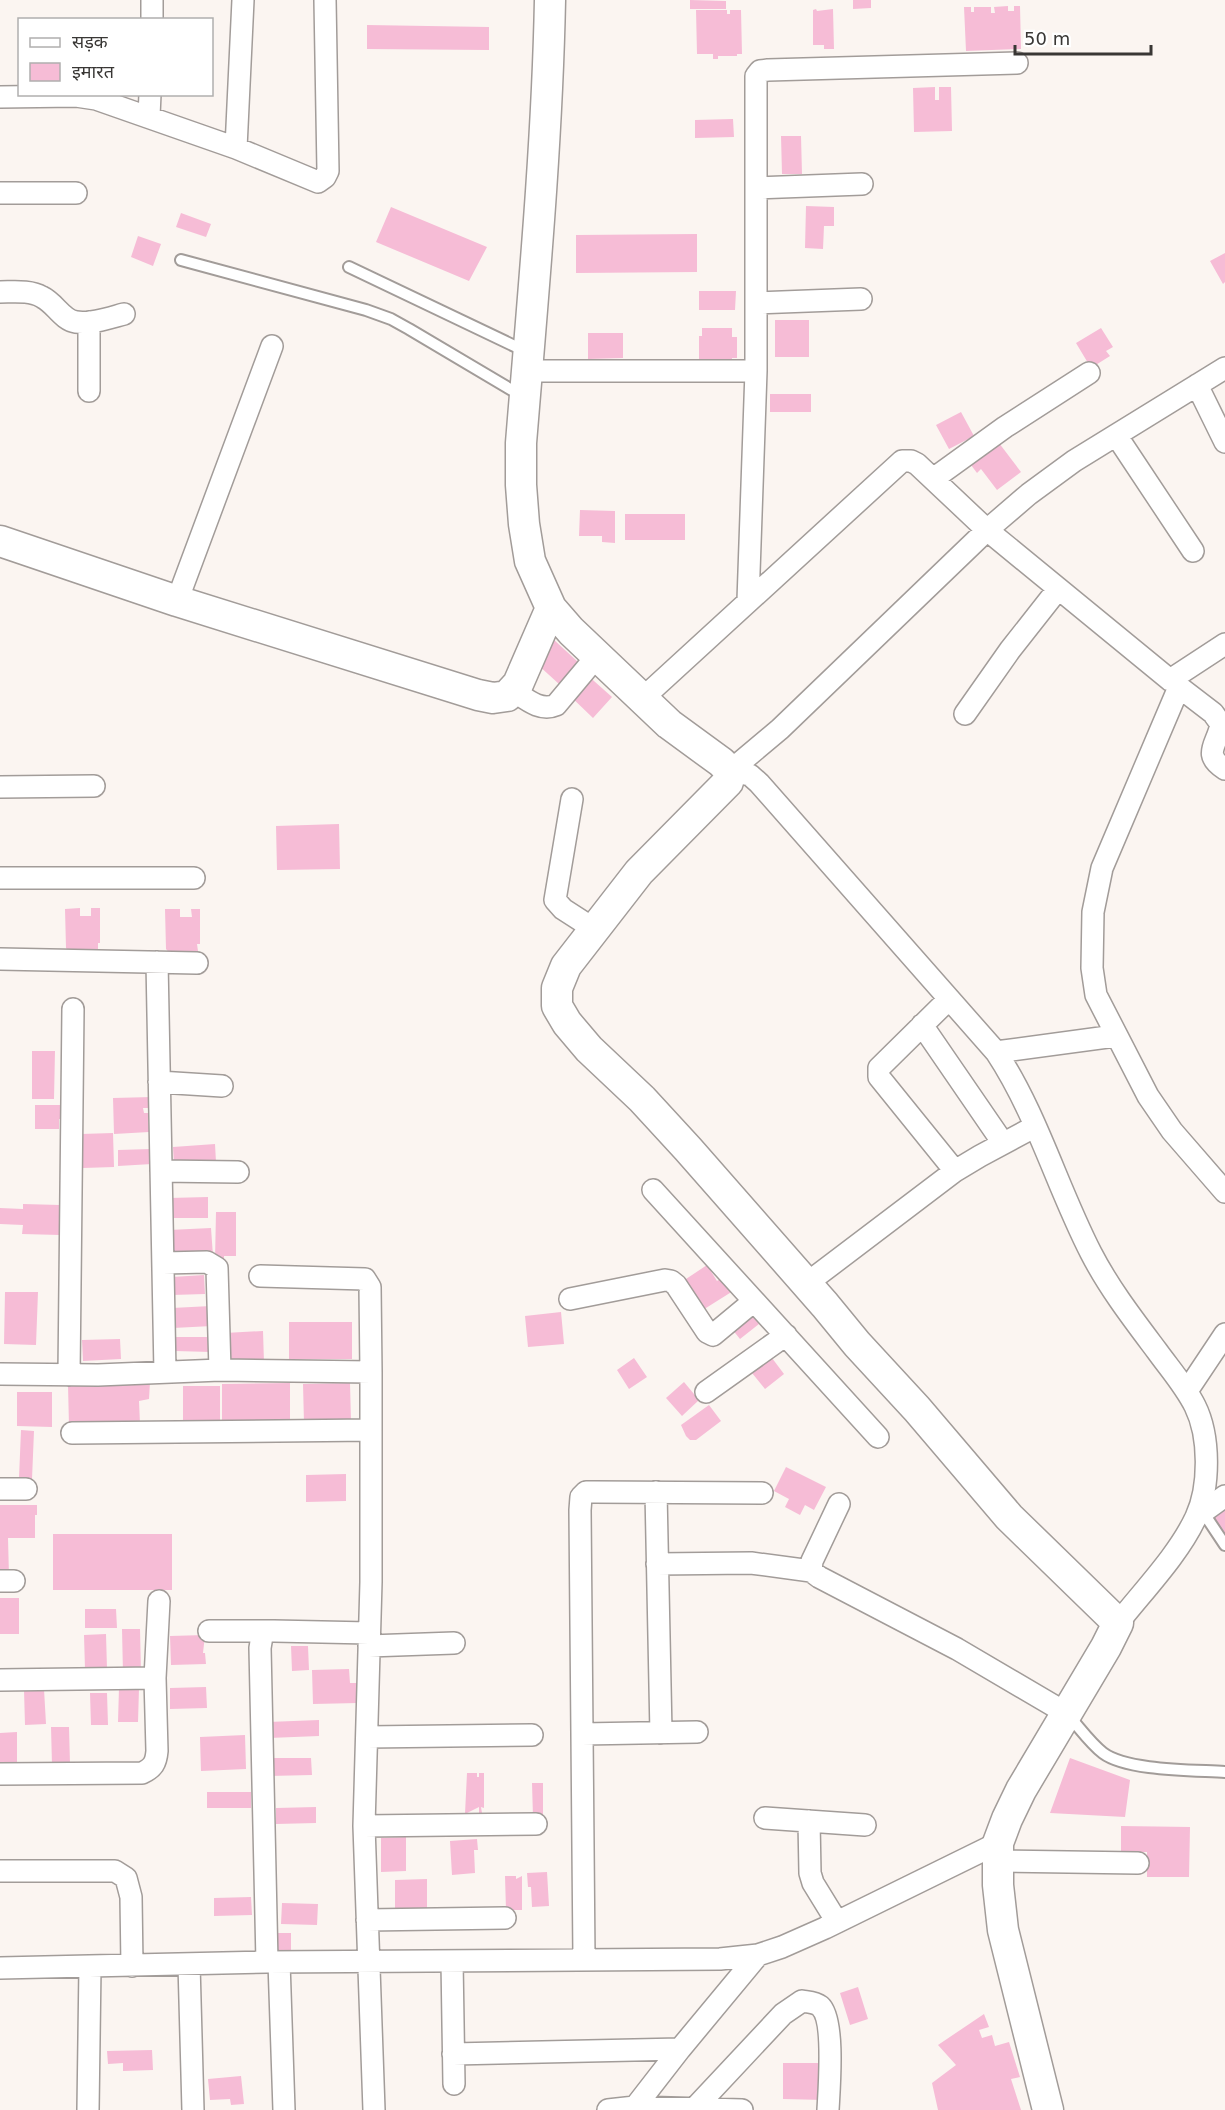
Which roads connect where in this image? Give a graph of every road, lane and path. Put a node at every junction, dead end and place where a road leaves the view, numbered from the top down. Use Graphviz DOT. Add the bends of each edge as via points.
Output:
graph roads {
  1 [pos="152,0"];
  2 [pos="243,0"];
  3 [pos="325,0"];
  4 [pos="550,0"];
  5 [pos="152,18"];
  6 [pos="1017,63"];
  7 [pos="150,96"];
  8 [pos="0,97"];
  9 [pos="149,116"];
  10 [pos="236,147"];
  11 [pos="862,184"];
  12 [pos="757,188"];
  13 [pos="0,193"];
  14 [pos="76,193"];
  15 [pos="181,260"];
  16 [pos="349,267"];
  17 [pos="0,292"];
  18 [pos="861,299"];
  19 [pos="757,303"];
  20 [pos="124,314"];
  21 [pos="89,322"];
  22 [pos="272,346"];
  23 [pos="1225,368"];
  24 [pos="756,371"];
  25 [pos="1089,373"];
  26 [pos="527,374"];
  27 [pos="1197,385"];
  28 [pos="89,391"];
  29 [pos="1116,435"];
  30 [pos="1225,442"];
  31 [pos="933,479"];
  32 [pos="987,530"];
  33 [pos="0,541"];
  34 [pos="1193,551"];
  35 [pos="1058,589"];
  36 [pos="177,601"];
  37 [pos="748,601"];
  38 [pos="551,608"];
  39 [pos="1225,644"];
  40 [pos="597,656"];
  41 [pos="1174,683"];
  42 [pos="512,690"];
  43 [pos="642,699"];
  44 [pos="965,714"];
  45 [pos="1225,769"];
  46 [pos="730,771"];
  47 [pos="94,786"];
  48 [pos="0,787"];
  49 [pos="572,799"];
  50 [pos="0,878"];
  51 [pos="194,878"];
  52 [pos="594,929"];
  53 [pos="0,959"];
  54 [pos="157,962"];
  55 [pos="197,963"];
  56 [pos="949,999"];
  57 [pos="73,1009"];
  58 [pos="922,1025"];
  59 [pos="1115,1035"];
  60 [pos="996,1052"];
  61 [pos="159,1082"];
  62 [pos="222,1086"];
  63 [pos="1034,1127"];
  64 [pos="1003,1143"];
  65 [pos="161,1171"];
  66 [pos="238,1172"];
  67 [pos="955,1172"];
  68 [pos="653,1190"];
  69 [pos="1225,1192"];
  70 [pos="163,1263"];
  71 [pos="260,1276"];
  72 [pos="806,1284"];
  73 [pos="570,1299"];
  74 [pos="754,1301"];
  75 [pos="1225,1334"];
  76 [pos="786,1335"];
  77 [pos="219,1370"];
  78 [pos="165,1372"];
  79 [pos="370,1372"];
  80 [pos="0,1374"];
  81 [pos="69,1375"];
  82 [pos="1187,1391"];
  83 [pos="706,1392"];
  84 [pos="371,1430"];
  85 [pos="72,1433"];
  86 [pos="878,1437"];
  87 [pos="0,1489"];
  88 [pos="26,1489"];
  89 [pos="656,1492"];
  90 [pos="762,1493"];
  91 [pos="1225,1496"];
  92 [pos="839,1504"];
  93 [pos="1200,1515"];
  94 [pos="1225,1545"];
  95 [pos="657,1564"];
  96 [pos="811,1571"];
  97 [pos="159,1601"];
  98 [pos="1118,1623"];
  99 [pos="210,1631"];
  100 [pos="266,1631"];
  101 [pos="369,1639"];
  102 [pos="454,1643"];
  103 [pos="155,1678"];
  104 [pos="0,1680"];
  105 [pos="1066,1713"];
  106 [pos="697,1732"];
  107 [pos="661,1733"];
  108 [pos="582,1734"];
  109 [pos="532,1735"];
  110 [pos="367,1737"];
  111 [pos="1225,1772"];
  112 [pos="0,1774"];
  113 [pos="765,1818"];
  114 [pos="809,1821"];
  115 [pos="536,1824"];
  116 [pos="865,1824"];
  117 [pos="364,1826"];
  118 [pos="998,1852"];
  119 [pos="1137,1863"];
  120 [pos="0,1871"];
  121 [pos="505,1918"];
  122 [pos="367,1920"];
  123 [pos="837,1922"];
  124 [pos="758,1954"];
  125 [pos="584,1959"];
  126 [pos="452,1961"];
  127 [pos="273,1962"];
  128 [pos="370,1962"];
  129 [pos="189,1964"];
  130 [pos="132,1966"];
  131 [pos="90,1967"];
  132 [pos="0,1968"];
  133 [pos="680,2049"];
  134 [pos="453,2054"];
  135 [pos="454,2084"];
  136 [pos="635,2108"];
  137 [pos="694,2109"];
  138 [pos="88,2110"];
  139 [pos="194,2110"];
  140 [pos="284,2110"];
  141 [pos="374,2110"];
  142 [pos="608,2110"];
  143 [pos="742,2110"];
  144 [pos="828,2110"];
  145 [pos="1048,2110"];
  1 -- 5 [label="street"];
  2 -- 10 [label="street"];
  3 -- 10 [label="street" via="325,177 318,182"];
  4 -- 26 [label="street"];
  6 -- 12 [label="street" via="760,71 754,87"];
  7 -- 9 [label="street"];
  8 -- 9 [label="street" via="76,96"];
  9 -- 10 [label="street"];
  11 -- 12 [label="street"];
  12 -- 19 [label="street"];
  13 -- 14 [label="street"];
  15 -- 26 [label="lane" via="366,310"];
  16 -- 26 [label="lane"];
  17 -- 21 [label="street" via="35,294 53,304 67,319"];
  18 -- 19 [label="street"];
  19 -- 24 [label="street"];
  20 -- 21 [label="street"];
  21 -- 28 [label="street"];
  22 -- 36 [label="street"];
  23 -- 27 [label="street"];
  24 -- 26 [label="street"];
  24 -- 37 [label="street"];
  25 -- 31 [label="street"];
  26 -- 38 [label="street" via="521,443 524,524 531,561"];
  27 -- 29 [label="street"];
  27 -- 30 [label="street"];
  29 -- 32 [label="street" via="1029,494"];
  29 -- 34 [label="street"];
  31 -- 32 [label="street"];
  31 -- 37 [label="street" via="911,461 902,461"];
  32 -- 35 [label="street"];
  32 -- 46 [label="street" via="780,729"];
  33 -- 36 [label="street"];
  35 -- 41 [label="street"];
  35 -- 44 [label="street"];
  36 -- 42 [label="street" via="478,695 507,696"];
  37 -- 43 [label="street"];
  38 -- 40 [label="street"];
  38 -- 42 [label="street"];
  39 -- 41 [label="street"];
  40 -- 42 [label="street" via="550,708 538,706"];
  40 -- 43 [label="street"];
  41 -- 45 [label="street" via="1218,718 1220,732 1212,750 1213,758"];
  41 -- 59 [label="street" via="1097,886 1092,968 1096,995"];
  43 -- 46 [label="street"];
  46 -- 52 [label="street" via="728,782 639,872"];
  46 -- 56 [label="street" via="750,775 759,783"];
  47 -- 48 [label="street"];
  49 -- 52 [label="street" via="555,900"];
  50 -- 51 [label="street"];
  52 -- 72 [label="street" via="566,966 557,988 557,1006 567,1023 663,1122"];
  53 -- 54 [label="street"];
  54 -- 55 [label="street"];
  54 -- 61 [label="street"];
  56 -- 58 [label="street"];
  56 -- 60 [label="street"];
  57 -- 81 [label="street"];
  58 -- 64 [label="street"];
  58 -- 67 [label="street" via="879,1068 879,1077"];
  59 -- 60 [label="street"];
  59 -- 69 [label="street" via="1172,1131"];
  60 -- 63 [label="street"];
  61 -- 62 [label="street"];
  61 -- 65 [label="street"];
  63 -- 64 [label="street"];
  63 -- 82 [label="street" via="1105,1278"];
  64 -- 67 [label="street"];
  65 -- 66 [label="street"];
  65 -- 70 [label="street"];
  67 -- 72 [label="street"];
  68 -- 74 [label="street"];
  70 -- 77 [label="street" via="207,1262 217,1268"];
  70 -- 78 [label="street"];
  71 -- 79 [label="street" via="365,1279 370,1287"];
  72 -- 98 [label="street" via="1009,1517"];
  73 -- 74 [label="street" via="671,1281 713,1335"];
  74 -- 76 [label="street"];
  75 -- 82 [label="street"];
  76 -- 83 [label="street"];
  76 -- 86 [label="street"];
  77 -- 78 [label="street"];
  77 -- 79 [label="street"];
  78 -- 81 [label="street"];
  79 -- 84 [label="street"];
  80 -- 81 [label="street"];
  82 -- 93 [label="street" via="1202,1422 1205,1442 1207,1473"];
  84 -- 85 [label="street"];
  84 -- 101 [label="street"];
  87 -- 88 [label="street"];
  89 -- 90 [label="street"];
  89 -- 95 [label="street"];
  89 -- 108 [label="street" via="586,1492 581,1497"];
  91 -- 93 [label="street"];
  92 -- 96 [label="street"];
  93 -- 94 [label="lane"];
  93 -- 98 [label="street"];
  95 -- 96 [label="street" via="751,1563"];
  95 -- 107 [label="street"];
  96 -- 105 [label="street"];
  97 -- 103 [label="street"];
  98 -- 105 [label="street"];
  99 -- 100 [label="street"];
  100 -- 101 [label="street"];
  100 -- 127 [label="street" via="260,1648"];
  101 -- 102 [label="street"];
  101 -- 110 [label="street"];
  103 -- 104 [label="street"];
  103 -- 112 [label="street" via="157,1751 151,1769 142,1773"];
  105 -- 111 [label="lane" via="1111,1758 1139,1765"];
  105 -- 118 [label="street" via="1021,1790 1007,1819"];
  106 -- 107 [label="street"];
  107 -- 108 [label="street"];
  108 -- 125 [label="street"];
  109 -- 110 [label="street"];
  110 -- 117 [label="street"];
  113 -- 114 [label="street"];
  114 -- 116 [label="street"];
  114 -- 123 [label="street" via="808,1860 813,1883"];
  115 -- 117 [label="street"];
  117 -- 122 [label="street"];
  118 -- 119 [label="street"];
  118 -- 123 [label="street"];
  118 -- 145 [label="street" via="1003,1930"];
  120 -- 130 [label="street" via="115,1872 126,1878"];
  121 -- 122 [label="street"];
  122 -- 128 [label="street"];
  123 -- 124 [label="street"];
  124 -- 125 [label="street" via="720,1959"];
  124 -- 133 [label="street"];
  125 -- 126 [label="street"];
  126 -- 128 [label="street"];
  126 -- 134 [label="street"];
  127 -- 128 [label="street"];
  127 -- 129 [label="street"];
  127 -- 140 [label="street"];
  128 -- 141 [label="street"];
  129 -- 130 [label="street"];
  129 -- 139 [label="street"];
  130 -- 131 [label="street"];
  131 -- 132 [label="street"];
  131 -- 138 [label="street"];
  133 -- 134 [label="street"];
  133 -- 136 [label="street"];
  134 -- 135 [label="street"];
  136 -- 137 [label="street"];
  136 -- 142 [label="street"];
  137 -- 143 [label="street"];
  137 -- 144 [label="street" via="783,2014 802,2001 820,2007 827,2017"];
}
